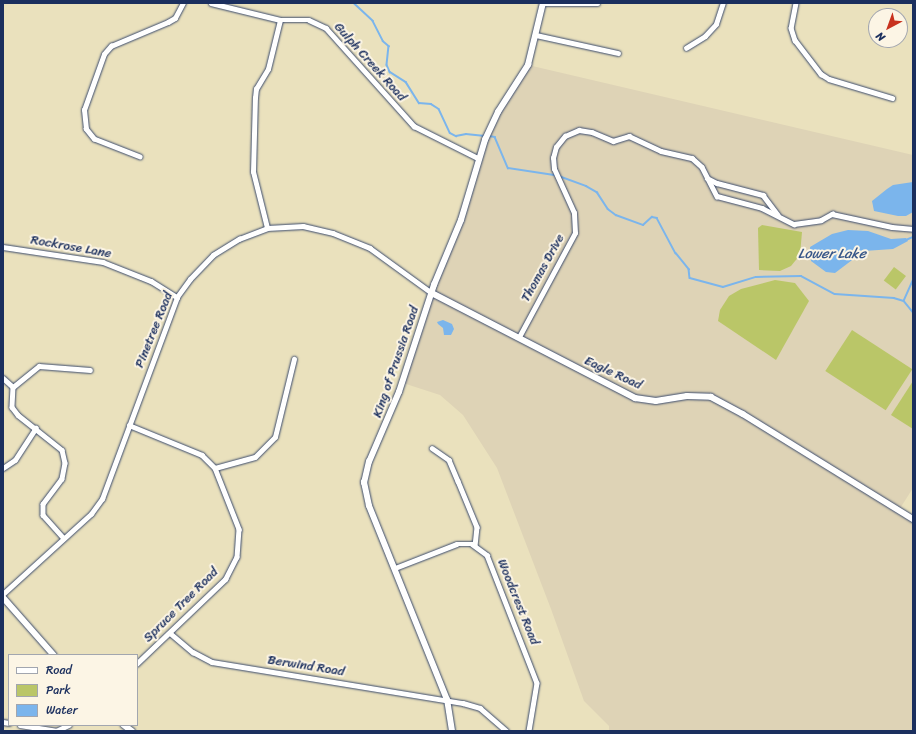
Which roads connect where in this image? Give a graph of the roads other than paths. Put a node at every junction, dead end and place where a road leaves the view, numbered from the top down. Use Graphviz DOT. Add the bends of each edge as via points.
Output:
graph roads {
  1 [pos="183,3"];
  2 [pos="211,3"];
  3 [pos="723,3"];
  4 [pos="796,3"];
  5 [pos="542,4"];
  6 [pos="598,4"];
  7 [pos="280,20"];
  8 [pos="536,35"];
  9 [pos="686,48"];
  10 [pos="618,53"];
  11 [pos="892,98"];
  12 [pos="140,157"];
  13 [pos="478,158"];
  14 [pos="707,178"];
  15 [pos="780,217"];
  16 [pos="267,228"];
  17 [pos="913,229"];
  18 [pos="3,246"];
  19 [pos="432,293"];
  20 [pos="177,297"];
  21 [pos="519,337"];
  22 [pos="294,359"];
  23 [pos="90,370"];
  24 [pos="3,378"];
  25 [pos="13,387"];
  26 [pos="128,425"];
  27 [pos="36,428"];
  28 [pos="432,448"];
  29 [pos="3,468"];
  30 [pos="215,468"];
  31 [pos="913,519"];
  32 [pos="64,538"];
  33 [pos="474,545"];
  34 [pos="395,568"];
  35 [pos="3,594"];
  36 [pos="3,598"];
  37 [pos="170,633"];
  38 [pos="53,654"];
  39 [pos="138,663"];
  40 [pos="447,700"];
  41 [pos="26,726"];
  42 [pos="67,726"];
  43 [pos="452,731"];
  44 [pos="506,731"];
  45 [pos="529,731"];
  1 -- 12 [label="street" via="175,18 111,46 104,54 84,110 86,129 94,139"];
  2 -- 7 [label="street, Gulph Creek Road"];
  3 -- 9 [label="street" via="716,24 705,36"];
  4 -- 11 [label="street" via="791,28 795,40 821,74 829,79"];
  5 -- 6 [label="street"];
  5 -- 8 [label="street, King of Prussia Road"];
  7 -- 13 [label="street, Gulph Creek Road" via="309,20 326,28 414,126"];
  7 -- 16 [label="street" via="268,69 256,89 255,98 253,172"];
  8 -- 10 [label="street"];
  8 -- 13 [label="street, King of Prussia Road" via="528,65 488,133"];
  13 -- 19 [label="street, King of Prussia Road" via="461,220"];
  14 -- 15 [label="street, Thomas Drive" via="717,196 762,208"];
  14 -- 15 [label="street" via="717,184 763,194"];
  14 -- 21 [label="street, Thomas Drive" via="702,167 692,158 661,151 629,136 613,141 592,132 579,130 565,136 556,147 552,158 554,169 574,213 575,233"];
  15 -- 17 [label="street, Thomas Drive" via="794,224 821,220 832,214"];
  16 -- 19 [label="street, Pinetree Road" via="303,226 333,232 370,248"];
  16 -- 20 [label="street, Pinetree Road" via="239,238 213,255"];
  18 -- 20 [label="street, Rockrose Lane" via="110,264 151,281"];
  19 -- 21 [label="street, Eagle Road"];
  19 -- 34 [label="street, King of Prussia Road" via="400,392 370,462 364,483 366,497"];
  20 -- 26 [label="street, Pinetree Road"];
  21 -- 31 [label="street, Eagle Road" via="635,398 656,401 687,396 711,397"];
  22 -- 30 [label="street" via="275,437 255,457"];
  23 -- 25 [label="street" via="39,366"];
  24 -- 25 [label="street"];
  25 -- 27 [label="street" via="12,407 18,415"];
  26 -- 30 [label="street, Spruce Tree Road" via="202,455"];
  26 -- 32 [label="street, Pinetree Road" via="110,483 102,499"];
  27 -- 29 [label="street" via="15,460"];
  27 -- 32 [label="street" via="62,450 66,463 62,479 43,504 43,514"];
  28 -- 33 [label="street" via="449,460 477,527"];
  30 -- 37 [label="street, Spruce Tree Road" via="239,529 237,556 226,579"];
  32 -- 35 [label="street, Pinetree Road"];
  33 -- 34 [label="street" via="457,544"];
  33 -- 45 [label="street, Woodcrest Road" via="490,561 534,672 537,694"];
  34 -- 40 [label="street, King of Prussia Road"];
  36 -- 38 [label="street"];
  37 -- 39 [label="street, Spruce Tree Road"];
  37 -- 40 [label="street, Berwind Road" via="193,652 212,662"];
  40 -- 43 [label="street, King of Prussia Road"];
  40 -- 44 [label="street, Berwind Road" via="480,708"];
  41 -- 42 [label="street" via="56,731"];
}
